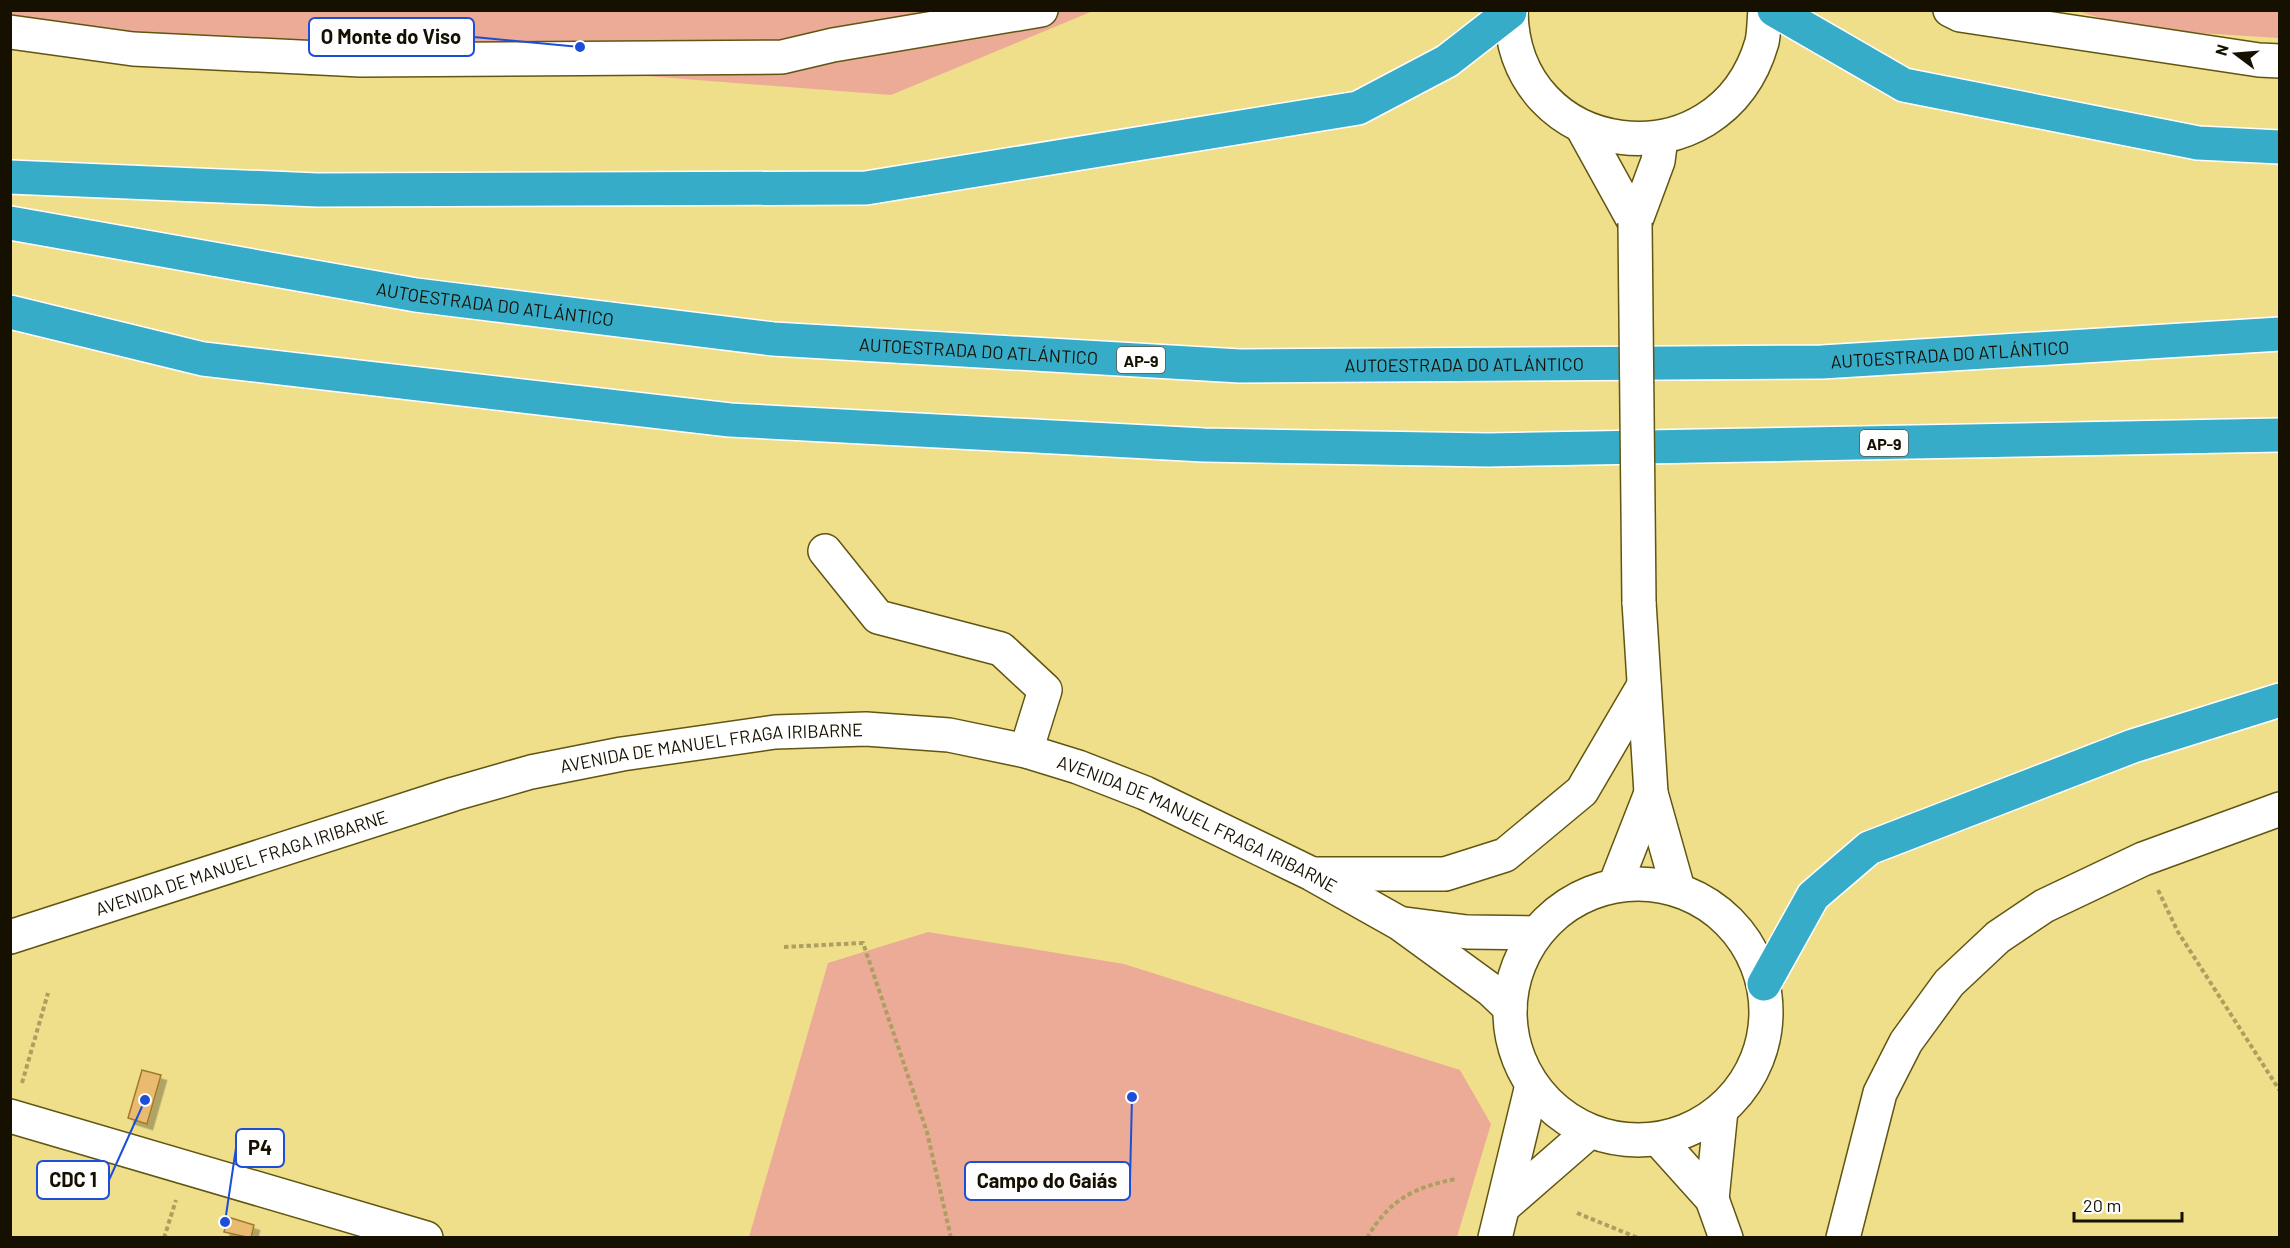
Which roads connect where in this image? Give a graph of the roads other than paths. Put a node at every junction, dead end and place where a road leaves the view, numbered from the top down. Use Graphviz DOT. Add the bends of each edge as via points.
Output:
graph roads {
  1 [pos="1041,10"];
  2 [pos="1765,10"];
  3 [pos="1774,10"];
  4 [pos="1950,10"];
  5 [pos="1510,11"];
  6 [pos="10,32"];
  7 [pos="2280,60"];
  8 [pos="1582,127"];
  9 [pos="1661,138"];
  10 [pos="2280,147"];
  11 [pos="10,177"];
  12 [pos="10,223"];
  13 [pos="1635,223"];
  14 [pos="10,312"];
  15 [pos="2280,334"];
  16 [pos="2280,435"];
  17 [pos="825,551"];
  18 [pos="1644,685"];
  19 [pos="2280,700"];
  20 [pos="1026,751"];
  21 [pos="1650,793"];
  22 [pos="2280,809"];
  23 [pos="1312,874"];
  24 [pos="1615,885"];
  25 [pos="1678,889"];
  26 [pos="1399,923"];
  27 [pos="1537,933"];
  28 [pos="10,937"];
  29 [pos="1764,984"];
  30 [pos="1510,1008"];
  31 [pos="1532,1085"];
  32 [pos="15,1102"];
  33 [pos="1721,1110"];
  34 [pos="1589,1132"];
  35 [pos="1659,1140"];
  36 [pos="1712,1199"];
  37 [pos="1504,1206"];
  38 [pos="426,1238"];
  39 [pos="1495,1238"];
  40 [pos="1726,1238"];
  41 [pos="1843,1238"];
  1 -- 6 [label="street" via="782,57 361,60 133,49"];
  2 -- 9 [label="street" via="1762,41 1749,75 1726,104 1696,126"];
  3 -- 10 [label="highway" via="1904,85 2198,143"];
  4 -- 7 [label="street" via="1960,15"];
  5 -- 8 [label="street" via="1515,48 1530,80 1553,108"];
  5 -- 11 [label="highway" via="1448,61 1358,108 866,188 317,190"];
  8 -- 9 [label="street" via="1621,139"];
  8 -- 13 [label="street"];
  9 -- 13 [label="street" via="1658,161"];
  12 -- 15 [label="highway, AUTOESTRADA DO ATLÁNTICO / AP-9" via="416,296 761,338 1240,366 1822,362"];
  13 -- 18 [label="street, bridge" via="1639,602"];
  14 -- 16 [label="highway, AP-9" via="203,359 730,420 1204,445 1488,450"];
  17 -- 20 [label="street" via="878,617 1001,649 1045,690"];
  18 -- 21 [label="street"];
  18 -- 23 [label="street" via="1582,791 1505,855 1445,873"];
  19 -- 29 [label="highway" via="2133,746 1869,848 1813,896"];
  20 -- 23 [label="street, AVENIDA DE MANUEL FRAGA IRIBARNE" via="1145,793"];
  20 -- 28 [label="street, AVENIDA DE MANUEL FRAGA IRIBARNE" via="949,735 866,729 775,732 622,754 531,772 454,794"];
  21 -- 24 [label="street"];
  21 -- 25 [label="street"];
  22 -- 41 [label="street" via="2143,859 2044,906 1998,937 1949,983 1906,1042 1880,1093"];
  23 -- 26 [label="street, AVENIDA DE MANUEL FRAGA IRIBARNE"];
  24 -- 25 [label="street" via="1647,884"];
  24 -- 27 [label="street" via="1586,894 1559,911"];
  25 -- 29 [label="street" via="1717,910 1747,943"];
  26 -- 27 [label="street, AVENIDA DE MANUEL FRAGA IRIBARNE" via="1467,932"];
  26 -- 30 [label="street, AVENIDA DE MANUEL FRAGA IRIBARNE"];
  27 -- 30 [label="street" via="1518,969"];
  29 -- 33 [label="street" via="1766,1027 1754,1070"];
  30 -- 31 [label="street" via="1515,1048"];
  31 -- 34 [label="street" via="1559,1114"];
  31 -- 37 [label="street"];
  32 -- 38 [label="street"];
  33 -- 35 [label="street" via="1693,1129"];
  33 -- 36 [label="street"];
  34 -- 35 [label="street" via="1623,1141"];
  34 -- 37 [label="street"];
  35 -- 36 [label="street"];
  36 -- 40 [label="street"];
  37 -- 39 [label="street"];
}
